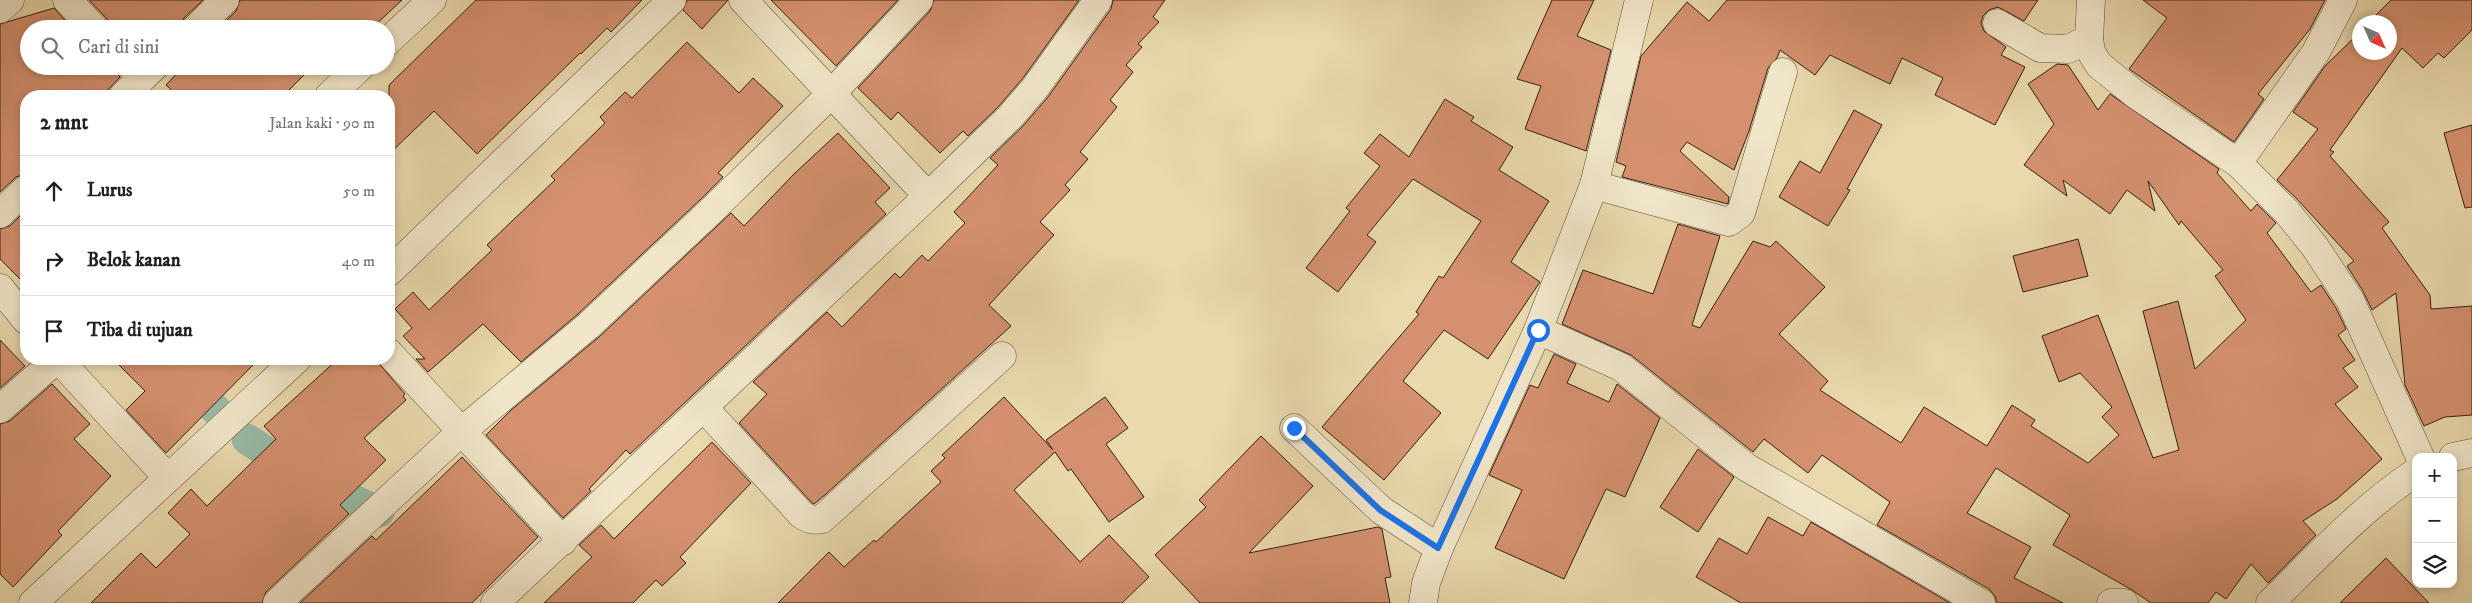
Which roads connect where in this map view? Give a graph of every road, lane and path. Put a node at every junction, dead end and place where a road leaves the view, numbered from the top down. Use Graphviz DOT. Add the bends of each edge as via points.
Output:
graph roads {
  1 [pos="10,0"];
  2 [pos="67,0"];
  3 [pos="226,0"];
  4 [pos="432,0"];
  5 [pos="672,0"];
  6 [pos="743,0"];
  7 [pos="919,0"];
  8 [pos="1098,0"];
  9 [pos="1639,0"];
  10 [pos="2091,0"];
  11 [pos="2343,0"];
  12 [pos="0,9"];
  13 [pos="86,20"];
  14 [pos="205,20"];
  15 [pos="1997,23"];
  16 [pos="395,35"];
  17 [pos="2089,39"];
  18 [pos="1782,72"];
  19 [pos="352,75"];
  20 [pos="336,90"];
  21 [pos="832,93"];
  22 [pos="2238,163"];
  23 [pos="1594,185"];
  24 [pos="20,195"];
  25 [pos="928,196"];
  26 [pos="0,214"];
  27 [pos="395,266"];
  28 [pos="0,288"];
  29 [pos="20,313"];
  30 [pos="1538,330"];
  31 [pos="1002,356"];
  32 [pos="395,359"];
  33 [pos="51,365"];
  34 [pos="64,365"];
  35 [pos="290,365"];
  36 [pos="704,408"];
  37 [pos="0,409"];
  38 [pos="1294,428"];
  39 [pos="462,431"];
  40 [pos="2418,453"];
  41 [pos="2472,453"];
  42 [pos="2457,456"];
  43 [pos="2412,475"];
  44 [pos="168,478"];
  45 [pos="563,541"];
  46 [pos="1438,548"];
  47 [pos="33,603"];
  48 [pos="277,603"];
  49 [pos="495,603"];
  50 [pos="1423,603"];
  51 [pos="1981,603"];
  52 [pos="2112,603"];
  53 [pos="2124,603"];
  54 [pos="2270,603"];
  1 -- 12 [label="street"];
  2 -- 13 [label="street"];
  3 -- 14 [label="street"];
  4 -- 16 [label="street"];
  5 -- 27 [label="street"];
  6 -- 21 [label="street"];
  7 -- 21 [label="street"];
  8 -- 25 [label="street" via="1035,88 1010,117"];
  9 -- 23 [label="street"];
  10 -- 17 [label="street"];
  11 -- 22 [label="street" via="2307,66"];
  15 -- 17 [label="street" via="2040,48 2068,49"];
  17 -- 22 [label="street" via="2094,59 2105,71"];
  18 -- 23 [label="street" via="1741,213 1733,221"];
  19 -- 20 [label="street"];
  21 -- 25 [label="street"];
  21 -- 39 [label="street" via="588,326"];
  22 -- 40 [label="street" via="2287,212 2316,247 2350,300"];
  23 -- 30 [label="street"];
  24 -- 26 [label="street"];
  25 -- 36 [label="street"];
  28 -- 29 [label="street"];
  30 -- 46 [label="street"];
  30 -- 51 [label="street" via="1621,367 1746,467"];
  31 -- 36 [label="street" via="822,519 808,519 801,514"];
  32 -- 39 [label="street"];
  33 -- 37 [label="street"];
  34 -- 44 [label="street"];
  35 -- 44 [label="street"];
  36 -- 45 [label="street"];
  38 -- 46 [label="street" via="1380,510"];
  39 -- 45 [label="street"];
  39 -- 48 [label="street"];
  41 -- 42 [label="street"];
  43 -- 54 [label="street" via="2393,488"];
  44 -- 47 [label="street"];
  45 -- 49 [label="street"];
  46 -- 50 [label="street"];
  52 -- 53 [label="street"];
}
